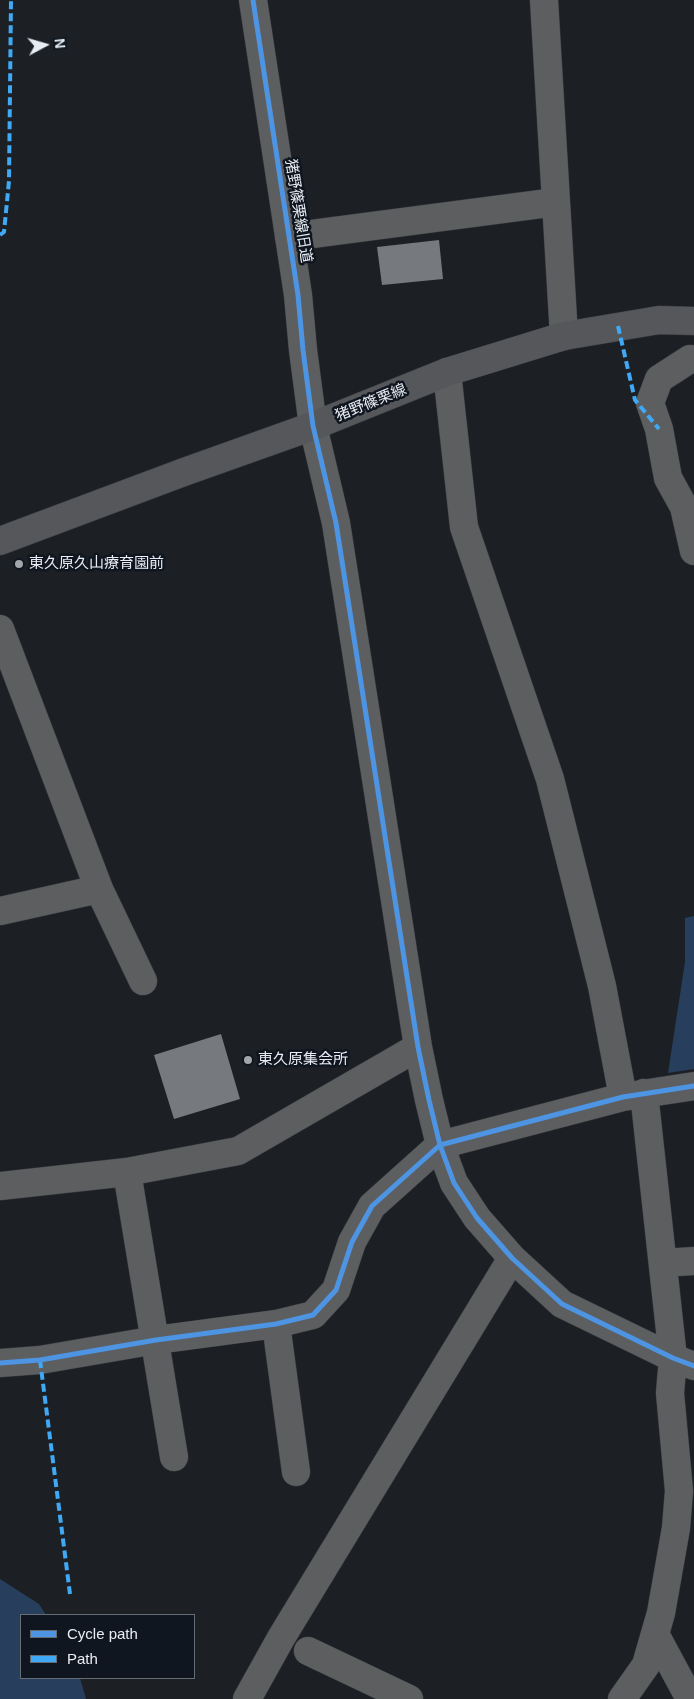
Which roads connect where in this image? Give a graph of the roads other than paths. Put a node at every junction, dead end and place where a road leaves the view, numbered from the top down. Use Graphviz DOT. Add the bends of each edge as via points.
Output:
graph roads {
  1 [pos="253,0"];
  2 [pos="544,0"];
  3 [pos="556,202"];
  4 [pos="290,237"];
  5 [pos="694,321"];
  6 [pos="564,336"];
  7 [pos="690,359"];
  8 [pos="447,372"];
  9 [pos="313,426"];
  10 [pos="689,507"];
  11 [pos="0,541"];
  12 [pos="694,551"];
  13 [pos="0,629"];
  14 [pos="9,677"];
  15 [pos="98,890"];
  16 [pos="0,911"];
  17 [pos="143,981"];
  18 [pos="418,1047"];
  19 [pos="694,1086"];
  20 [pos="634,1095"];
  21 [pos="440,1145"];
  22 [pos="127,1172"];
  23 [pos="0,1186"];
  24 [pos="512,1258"];
  25 [pos="694,1261"];
  26 [pos="663,1263"];
  27 [pos="276,1324"];
  28 [pos="156,1340"];
  29 [pos="684,1362"];
  30 [pos="0,1363"];
  31 [pos="174,1457"];
  32 [pos="296,1472"];
  33 [pos="655,1634"];
  34 [pos="308,1651"];
  35 [pos="247,1699"];
  36 [pos="410,1699"];
  37 [pos="622,1699"];
  38 [pos="690,1699"];
  1 -- 4 [label="street, 猪野篠栗線旧道"];
  2 -- 3 [label="street"];
  3 -- 4 [label="street"];
  3 -- 6 [label="street"];
  4 -- 9 [label="street, 猪野篠栗線旧道"];
  5 -- 6 [label="main road, 猪野篠栗線" via="660,320"];
  6 -- 8 [label="main road, 猪野篠栗線"];
  7 -- 10 [label="street" via="659,379 650,403 659,429 668,478"];
  8 -- 9 [label="main road, 猪野篠栗線"];
  8 -- 20 [label="street" via="464,527 550,779 602,986"];
  9 -- 11 [label="main road, 猪野篠栗線"];
  9 -- 18 [label="street, 猪野篠栗線旧道" via="336,522"];
  10 -- 12 [label="street"];
  13 -- 14 [label="street"];
  14 -- 15 [label="street"];
  15 -- 16 [label="street"];
  15 -- 17 [label="street"];
  18 -- 21 [label="street, 猪野篠栗線旧道"];
  18 -- 22 [label="street" via="238,1151"];
  19 -- 20 [label="street"];
  20 -- 21 [label="street"];
  20 -- 26 [label="street"];
  21 -- 24 [label="street, 猪野篠栗線旧道" via="454,1183 477,1218"];
  21 -- 27 [label="street" via="372,1206 352,1242 336,1290 313,1314"];
  22 -- 23 [label="street"];
  22 -- 28 [label="street"];
  24 -- 29 [label="street, 猪野篠栗線旧道" via="562,1304"];
  24 -- 35 [label="street"];
  25 -- 26 [label="street"];
  26 -- 29 [label="street"];
  27 -- 28 [label="street"];
  27 -- 32 [label="street"];
  28 -- 30 [label="street" via="40,1360"];
  28 -- 31 [label="street"];
  29 -- 33 [label="street" via="670,1393 679,1491 676,1528"];
  33 -- 37 [label="street" via="646,1665"];
  33 -- 38 [label="street"];
  34 -- 36 [label="street"];
}
